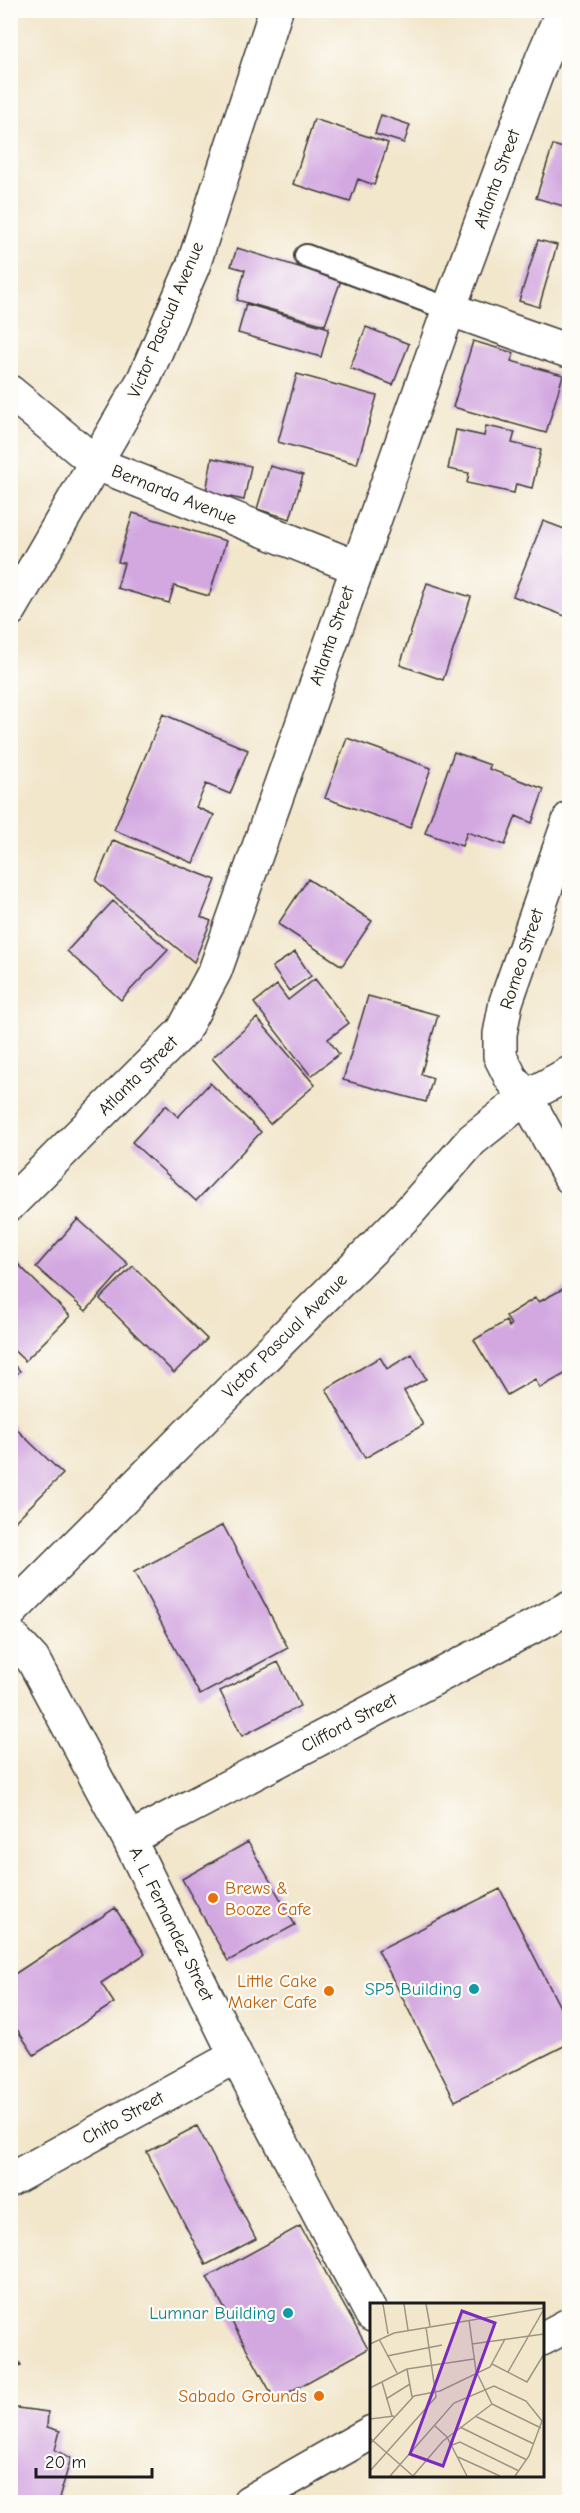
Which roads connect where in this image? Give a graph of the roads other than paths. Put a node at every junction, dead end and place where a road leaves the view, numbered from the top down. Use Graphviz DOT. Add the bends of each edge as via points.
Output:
graph roads {
  1 [pos="276,10"];
  2 [pos="562,10"];
  3 [pos="306,256"];
  4 [pos="449,309"];
  5 [pos="565,350"];
  6 [pos="10,392"];
  7 [pos="97,464"];
  8 [pos="356,567"];
  9 [pos="10,610"];
  10 [pos="570,818"];
  11 [pos="570,1073"];
  12 [pos="526,1097"];
  13 [pos="570,1177"];
  14 [pos="10,1204"];
  15 [pos="570,1607"];
  16 [pos="10,1612"];
  17 [pos="10,1635"];
  18 [pos="129,1839"];
  19 [pos="236,2056"];
  20 [pos="10,2180"];
  21 [pos="370,2311"];
  22 [pos="570,2324"];
  23 [pos="544,2338"];
  24 [pos="370,2433"];
  25 [pos="249,2502"];
  1 -- 7 [label="street, Victor Pascual Avenue" via="193,266 144,379"];
  2 -- 4 [label="street, Atlanta Street"];
  3 -- 4 [label="lane"];
  4 -- 5 [label="street"];
  4 -- 8 [label="street, Atlanta Street"];
  6 -- 7 [label="street, Bernarda Avenue"];
  7 -- 8 [label="street, Bernarda Avenue"];
  7 -- 9 [label="street, Victor Pascual Avenue"];
  8 -- 14 [label="street, Atlanta Street" via="214,971 183,1031"];
  10 -- 12 [label="street, Romeo Street" via="506,1002 500,1034 500,1056"];
  11 -- 12 [label="street, Victor Pascual Avenue"];
  12 -- 13 [label="street, Romeo Street"];
  12 -- 16 [label="street, Victor Pascual Avenue" via="472,1140 409,1212"];
  15 -- 18 [label="street, Clifford Street"];
  17 -- 18 [label="street, A. L. Fernandez Street" via="33,1660"];
  18 -- 19 [label="street, A. L. Fernandez Street"];
  19 -- 20 [label="street, Chito Street"];
  19 -- 21 [label="street, A. L. Fernandez Street"];
  22 -- 23 [label="street"];
  24 -- 25 [label="street"];
}
